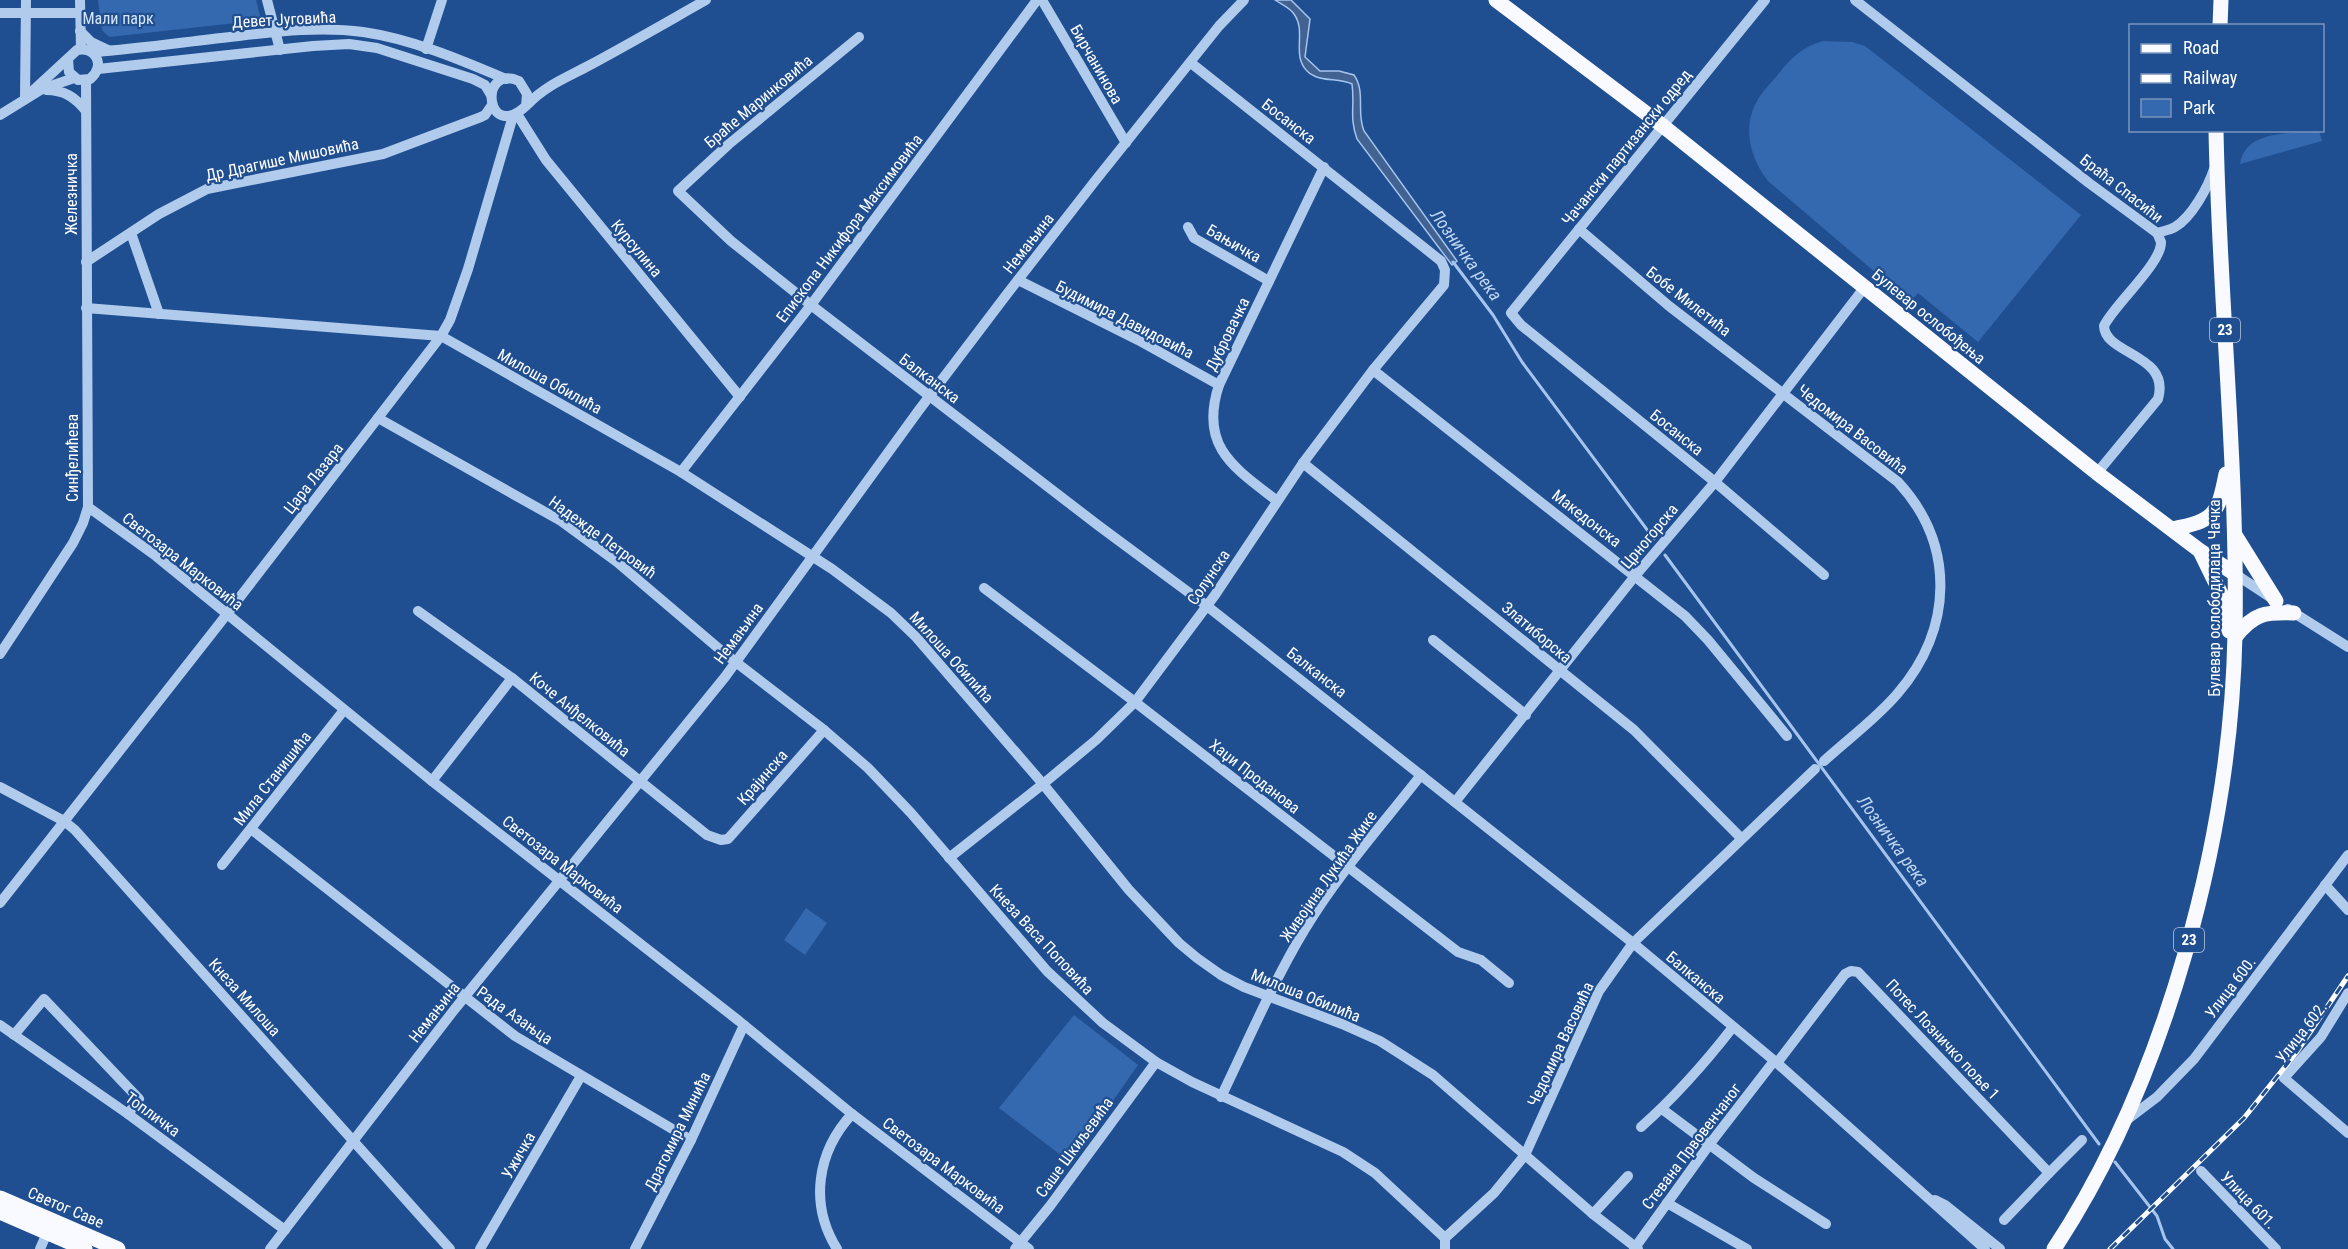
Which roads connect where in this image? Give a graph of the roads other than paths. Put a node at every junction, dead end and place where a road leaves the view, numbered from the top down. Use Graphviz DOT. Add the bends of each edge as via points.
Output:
graph roads {
  1 [pos="26,0"];
  2 [pos="80,0"];
  3 [pos="267,0"];
  4 [pos="442,0"];
  5 [pos="706,0"];
  6 [pos="1037,0"];
  7 [pos="1042,0"];
  8 [pos="1235,0"];
  9 [pos="1244,0"];
  10 [pos="1765,0"];
  11 [pos="1855,0"];
  12 [pos="2221,0"];
  13 [pos="1504,2"];
  14 [pos="26,12"];
  15 [pos="0,13"];
  16 [pos="79,13"];
  17 [pos="2220,24"];
  18 [pos="1219,26"];
  19 [pos="80,31"];
  20 [pos="277,32"];
  21 [pos="859,37"];
  22 [pos="81,49"];
  23 [pos="426,49"];
  24 [pos="280,50"];
  25 [pos="111,51"];
  26 [pos="93,52"];
  27 [pos="68,59"];
  28 [pos="1191,63"];
  29 [pos="98,69"];
  30 [pos="75,78"];
  31 [pos="507,79"];
  32 [pos="86,80"];
  33 [pos="522,84"];
  34 [pos="545,87"];
  35 [pos="42,89"];
  36 [pos="25,98"];
  37 [pos="491,100"];
  38 [pos="86,111"];
  39 [pos="518,112"];
  40 [pos="0,115"];
  41 [pos="1663,126"];
  42 [pos="2216,132"];
  43 [pos="1126,143"];
  44 [pos="2217,160"];
  45 [pos="1324,167"];
  46 [pos="678,191"];
  47 [pos="1188,227"];
  48 [pos="1579,229"];
  49 [pos="131,233"];
  50 [pos="2157,233"];
  51 [pos="86,262"];
  52 [pos="1445,274"];
  53 [pos="1018,280"];
  54 [pos="1269,281"];
  55 [pos="1864,288"];
  56 [pos="811,305"];
  57 [pos="86,308"];
  58 [pos="1510,313"];
  59 [pos="159,314"];
  60 [pos="441,336"];
  61 [pos="1373,370"];
  62 [pos="1219,385"];
  63 [pos="1782,393"];
  64 [pos="929,395"];
  65 [pos="740,397"];
  66 [pos="378,418"];
  67 [pos="2231,457"];
  68 [pos="1303,463"];
  69 [pos="681,472"];
  70 [pos="2097,473"];
  71 [pos="1715,482"];
  72 [pos="1276,501"];
  73 [pos="88,507"];
  74 [pos="2172,529"];
  75 [pos="2235,534"];
  76 [pos="2199,550"];
  77 [pos="813,557"];
  78 [pos="2235,574"];
  79 [pos="1824,575"];
  80 [pos="1635,576"];
  81 [pos="984,588"];
  82 [pos="2276,601"];
  83 [pos="1207,606"];
  84 [pos="418,611"];
  85 [pos="2294,613"];
  86 [pos="227,614"];
  87 [pos="1433,640"];
  88 [pos="2235,643"];
  89 [pos="2348,647"];
  90 [pos="0,654"];
  91 [pos="736,663"];
  92 [pos="1561,671"];
  93 [pos="512,678"];
  94 [pos="1135,702"];
  95 [pos="344,710"];
  96 [pos="1526,715"];
  97 [pos="824,730"];
  98 [pos="1788,736"];
  99 [pos="1824,761"];
  100 [pos="1815,769"];
  101 [pos="1421,775"];
  102 [pos="432,781"];
  103 [pos="640,783"];
  104 [pos="1043,784"];
  105 [pos="0,787"];
  106 [pos="1455,802"];
  107 [pos="64,821"];
  108 [pos="251,829"];
  109 [pos="1741,838"];
  110 [pos="721,840"];
  111 [pos="2348,855"];
  112 [pos="949,858"];
  113 [pos="222,865"];
  114 [pos="1348,868"];
  115 [pos="560,881"];
  116 [pos="2325,885"];
  117 [pos="0,903"];
  118 [pos="2348,910"];
  119 [pos="1633,943"];
  120 [pos="1509,983"];
  121 [pos="2348,993"];
  122 [pos="1268,996"];
  123 [pos="465,998"];
  124 [pos="0,1025"];
  125 [pos="744,1025"];
  126 [pos="1732,1027"];
  127 [pos="14,1035"];
  128 [pos="1156,1062"];
  129 [pos="1776,1062"];
  130 [pos="581,1076"];
  131 [pos="1221,1097"];
  132 [pos="1662,1109"];
  133 [pos="128,1114"];
  134 [pos="852,1114"];
  135 [pos="2121,1124"];
  136 [pos="1641,1127"];
  137 [pos="2348,1133"];
  138 [pos="354,1140"];
  139 [pos="691,1140"];
  140 [pos="2082,1140"];
  141 [pos="1709,1145"];
  142 [pos="1525,1155"];
  143 [pos="2201,1172"];
  144 [pos="2049,1173"];
  145 [pos="1628,1176"];
  146 [pos="1924,1195"];
  147 [pos="0,1198"];
  148 [pos="1667,1203"];
  149 [pos="0,1212"];
  150 [pos="1593,1214"];
  151 [pos="2004,1220"];
  152 [pos="1826,1224"];
  153 [pos="285,1230"];
  154 [pos="47,1233"];
  155 [pos="1445,1244"];
  156 [pos="2054,1246"];
  157 [pos="1022,1247"];
  158 [pos="1636,1248"];
  159 [pos="1981,1248"];
  160 [pos="40,1249"];
  161 [pos="85,1249"];
  162 [pos="118,1249"];
  163 [pos="270,1249"];
  164 [pos="450,1249"];
  165 [pos="480,1249"];
  166 [pos="635,1249"];
  167 [pos="837,1249"];
  168 [pos="1747,1249"];
  169 [pos="2000,1249"];
  170 [pos="2276,1249"];
  1 -- 14 [label="street"];
  2 -- 16 [label="street"];
  3 -- 20 [label="street"];
  4 -- 23 [label="street"];
  5 -- 34 [label="street"];
  6 -- 56 [label="street, Епископа Никифора Максимовића"];
  7 -- 43 [label="street, Бирчанинова"];
  8 -- 18 [label="street, Немањина"];
  9 -- 18 [label="street, Немањина"];
  10 -- 41 [label="street, Чачански партизански одред"];
  11 -- 50 [label="street, Браћа Спасићи"];
  12 -- 17 [label="main road"];
  13 -- 41 [label="main road, Булевар ослобођења"];
  14 -- 15 [label="street"];
  14 -- 16 [label="street"];
  14 -- 36 [label="street"];
  16 -- 19 [label="street"];
  18 -- 28 [label="street, Немањина"];
  19 -- 22 [label="street"];
  19 -- 25 [label="street" via="96,46"];
  20 -- 23 [label="street, Девет Југовића" via="348,31"];
  20 -- 24 [label="street"];
  20 -- 25 [label="street, Девет Југовића"];
  21 -- 46 [label="street, Браће Маринковића"];
  22 -- 26 [label="street"];
  22 -- 27 [label="street"];
  23 -- 31 [label="street, Девет Југовића"];
  24 -- 29 [label="street, Девет Југовића"];
  24 -- 37 [label="street, Девет Југовића" via="349,44 377,48 473,79 485,85"];
  25 -- 26 [label="street, Девет Југовића"];
  26 -- 29 [label="street"];
  27 -- 30 [label="street" via="69,72"];
  27 -- 36 [label="street"];
  28 -- 43 [label="street, Немањина"];
  28 -- 45 [label="street, Босанска"];
  29 -- 32 [label="street"];
  30 -- 32 [label="street"];
  30 -- 35 [label="street"];
  31 -- 33 [label="street"];
  31 -- 37 [label="street" via="496,84"];
  32 -- 38 [label="street, Железничка"];
  33 -- 34 [label="street"];
  33 -- 39 [label="street" via="527,94"];
  34 -- 39 [label="street"];
  35 -- 36 [label="street"];
  35 -- 38 [label="street" via="63,92"];
  36 -- 40 [label="street"];
  37 -- 39 [label="street" via="500,114"];
  37 -- 49 [label="street, Др Драгише Мишовића" via="486,115 383,154 207,189"];
  38 -- 51 [label="street, Железничка"];
  39 -- 60 [label="street, Цара Лазара" via="468,269"];
  39 -- 65 [label="street, Курсулина" via="546,160"];
  41 -- 48 [label="street, Чачански партизански одред"];
  41 -- 55 [label="main road, Булевар ослобођења"];
  42 -- 44 [label="main road, Булевар ослободилаца Чачка / 23"];
  43 -- 53 [label="street, Немањина"];
  44 -- 50 [label="street" via="2207,187 2192,209 2175,228"];
  44 -- 67 [label="main road, Булевар ослободилаца Чачка / 23"];
  45 -- 52 [label="street, Босанска" via="1441,261"];
  45 -- 54 [label="street, Дубровачка"];
  46 -- 56 [label="street, Балканска" via="731,241"];
  47 -- 54 [label="street, Бањичка" via="1194,238"];
  48 -- 58 [label="street, Чачански партизански одред"];
  48 -- 63 [label="street, Бобе Милетића"];
  49 -- 51 [label="street, Др Драгише Мишовића"];
  49 -- 59 [label="street"];
  50 -- 70 [label="street, Браћа Спасићи" via="2161,241 2153,262 2104,326 2107,336 2153,369 2160,382 2158,399"];
  51 -- 57 [label="street, Железничка"];
  52 -- 61 [label="street, Солунска" via="1443,289"];
  53 -- 62 [label="street, Будимира Давидовића"];
  53 -- 64 [label="street, Немањина"];
  54 -- 62 [label="street, Дубровачка"];
  55 -- 63 [label="street, Црногорска"];
  55 -- 70 [label="main road, Булевар ослобођења"];
  56 -- 64 [label="street, Балканска"];
  56 -- 65 [label="street, Епископа Никифора Максимовића"];
  57 -- 59 [label="street, Милоша Обилића"];
  57 -- 73 [label="street, Синђелићева"];
  58 -- 71 [label="street, Босанска"];
  59 -- 60 [label="street, Милоша Обилића"];
  60 -- 66 [label="street, Цара Лазара"];
  60 -- 69 [label="street, Милоша Обилића"];
  61 -- 68 [label="street, Солунска"];
  61 -- 80 [label="street, Македонска"];
  62 -- 72 [label="street, Дубровачка" via="1212,415 1224,454 1236,469"];
  63 -- 71 [label="street, Црногорска"];
  63 -- 99 [label="street, Чедомира Васовића" via="1898,482 1924,515 1939,556 1940,600 1935,628 1913,674 1897,694"];
  64 -- 77 [label="street, Немањина"];
  64 -- 83 [label="street, Балканска"];
  65 -- 69 [label="street, Епископа Никифора Максимовића"];
  66 -- 86 [label="street, Цара Лазара"];
  66 -- 91 [label="street, Надежде Петровић" via="561,521 617,562"];
  67 -- 74 [label="main road" via="2217,508 2198,522"];
  67 -- 75 [label="main road, Булевар ослободилаца Чачка / 23"];
  68 -- 72 [label="street, Солунска"];
  68 -- 92 [label="street, Златиборска"];
  69 -- 77 [label="street, Милоша Обилића"];
  70 -- 74 [label="main road, Булевар ослобођења"];
  71 -- 79 [label="street, Босанска"];
  71 -- 80 [label="street, Црногорска"];
  72 -- 83 [label="street, Солунска"];
  73 -- 86 [label="street, Светозара Марковића"];
  73 -- 90 [label="street, Синђелићева" via="73,543"];
  74 -- 76 [label="main road, Булевар ослобођења"];
  75 -- 78 [label="main road, Булевар ослободилаца Чачка / 23"];
  75 -- 82 [label="main road"];
  76 -- 78 [label="main road, Булевар ослобођења"];
  76 -- 88 [label="main road" via="2221,594"];
  77 -- 91 [label="street, Немањина"];
  77 -- 104 [label="street, Милоша Обилића" via="859,588 916,637"];
  78 -- 82 [label="street, Булевар ослобођења"];
  78 -- 88 [label="main road, Булевар ослободилаца Чачка / 23"];
  80 -- 92 [label="street, Црногорска"];
  80 -- 98 [label="street, Македонска" via="1708,640"];
  81 -- 94 [label="street, Хаџи Проданова"];
  82 -- 85 [label="street, Булевар ослобођења"];
  83 -- 94 [label="street, Солунска"];
  83 -- 101 [label="street, Балканска"];
  84 -- 93 [label="street, Коче Анђелковића"];
  85 -- 88 [label="main road" via="2260,615 2247,623"];
  85 -- 89 [label="street, Булевар ослобођења"];
  86 -- 95 [label="street, Светозара Марковића"];
  86 -- 107 [label="street, Цара Лазара"];
  87 -- 96 [label="street"];
  88 -- 135 [label="main road, Булевар ослободилаца Чачка / 23" via="2224,768 2202,890 2151,1055"];
  91 -- 97 [label="street, Кнеза Васа Поповића"];
  91 -- 103 [label="street, Немањина"];
  92 -- 96 [label="street, Црногорска"];
  92 -- 109 [label="street, Златиборска" via="1634,730"];
  93 -- 102 [label="street"];
  93 -- 103 [label="street, Коче Анђелковића"];
  94 -- 104 [label="street, Солунска"];
  94 -- 114 [label="street, Хаџи Проданова"];
  95 -- 102 [label="street, Светозара Марковића"];
  95 -- 108 [label="street, Мила Станишића"];
  96 -- 106 [label="street, Црногорска"];
  97 -- 110 [label="street, Крајинска" via="728,839"];
  97 -- 112 [label="street, Кнеза Васа Поповића" via="868,768"];
  100 -- 109 [label="street, Чедомира Васовића"];
  101 -- 106 [label="street, Балканска"];
  101 -- 114 [label="street, Живојина Лукића Жике"];
  102 -- 115 [label="street, Светозара Марковића"];
  103 -- 110 [label="street, Коче Анђелковића" via="708,835"];
  103 -- 115 [label="street, Немањина"];
  104 -- 112 [label="street, Солунска"];
  104 -- 122 [label="street, Милоша Обилића" via="1129,890 1179,943 1221,975"];
  105 -- 107 [label="street, Кнеза Милоша"];
  106 -- 119 [label="street, Балканска"];
  107 -- 117 [label="street, Цара Лазара"];
  107 -- 138 [label="street, Кнеза Милоша"];
  108 -- 113 [label="street, Мила Станишића"];
  108 -- 123 [label="street, Рада Азањца"];
  109 -- 119 [label="street, Чедомира Васовића"];
  111 -- 116 [label="street, Улица 600."];
  112 -- 128 [label="street, Кнеза Васа Поповића" via="1047,971 1102,1023"];
  114 -- 120 [label="street, Хаџи Проданова" via="1458,952 1480,960"];
  114 -- 122 [label="street, Живојина Лукића Жике" via="1306,928"];
  115 -- 123 [label="street, Немањина"];
  115 -- 125 [label="street, Светозара Марковића"];
  116 -- 118 [label="street"];
  116 -- 135 [label="street, Улица 600." via="2194,1059 2157,1097"];
  119 -- 126 [label="street, Балканска"];
  119 -- 142 [label="street, Чедомира Васовића" via="1599,991"];
  121 -- 137 [label="street, Улица 602." via="2321,1037 2284,1078"];
  122 -- 131 [label="street, Живојина Лукића Жике"];
  122 -- 142 [label="street, Милоша Обилића" via="1342,1024 1407,1057"];
  123 -- 130 [label="street, Рада Азањца" via="515,1036"];
  123 -- 138 [label="street, Немањина"];
  124 -- 127 [label="street, Топличка"];
  125 -- 134 [label="street, Светозара Марковића"];
  125 -- 139 [label="street, Драгомира Минића"];
  126 -- 129 [label="street, Балканска"];
  126 -- 132 [label="street"];
  127 -- 133 [label="street, Топличка"];
  127 -- 133 [label="street" via="44,999 139,1100"];
  128 -- 131 [label="street, Кнеза Васа Поповића"];
  128 -- 157 [label="street, Саше Шкиљевића"];
  129 -- 141 [label="street, Стевана Првовенчаног"];
  129 -- 144 [label="street, Потес Лозничко поље 1" via="1845,974 1858,972"];
  129 -- 146 [label="street, Балканска"];
  130 -- 139 [label="street, Рада Азањца"];
  130 -- 165 [label="street, Ужичка"];
  131 -- 155 [label="street, Кнеза Васа Поповића" via="1343,1152 1375,1173"];
  132 -- 136 [label="street"];
  132 -- 141 [label="street"];
  133 -- 153 [label="street, Топличка"];
  134 -- 157 [label="street, Светозара Марковића"];
  134 -- 167 [label="street" via="827,1150 821,1173 821,1210"];
  135 -- 156 [label="main road, Булевар ослободилаца Чачка / 23" via="2085,1197"];
  138 -- 153 [label="street, Немањина"];
  138 -- 164 [label="street, Кнеза Милоша"];
  139 -- 166 [label="street, Драгомира Минића"];
  140 -- 144 [label="street"];
  141 -- 148 [label="street, Стевана Првовенчаног"];
  141 -- 152 [label="street"];
  142 -- 150 [label="street, Милоша Обилића"];
  142 -- 155 [label="street, Чедомира Васовића"];
  143 -- 170 [label="street, Улица 601."];
  144 -- 151 [label="street"];
  145 -- 150 [label="street"];
  146 -- 159 [label="street, Балканска"];
  146 -- 169 [label="street, Балканска" via="1945,1205"];
  147 -- 162 [label="main road, Светог Саве"];
  148 -- 158 [label="street, Стевана Првовенчаног"];
  148 -- 168 [label="street"];
  149 -- 154 [label="main road, Светог Саве"];
  150 -- 158 [label="street, Милоша Обилића"];
  153 -- 163 [label="street, Немањина"];
  154 -- 160 [label="street"];
  154 -- 161 [label="main road, Светог Саве"];
}
